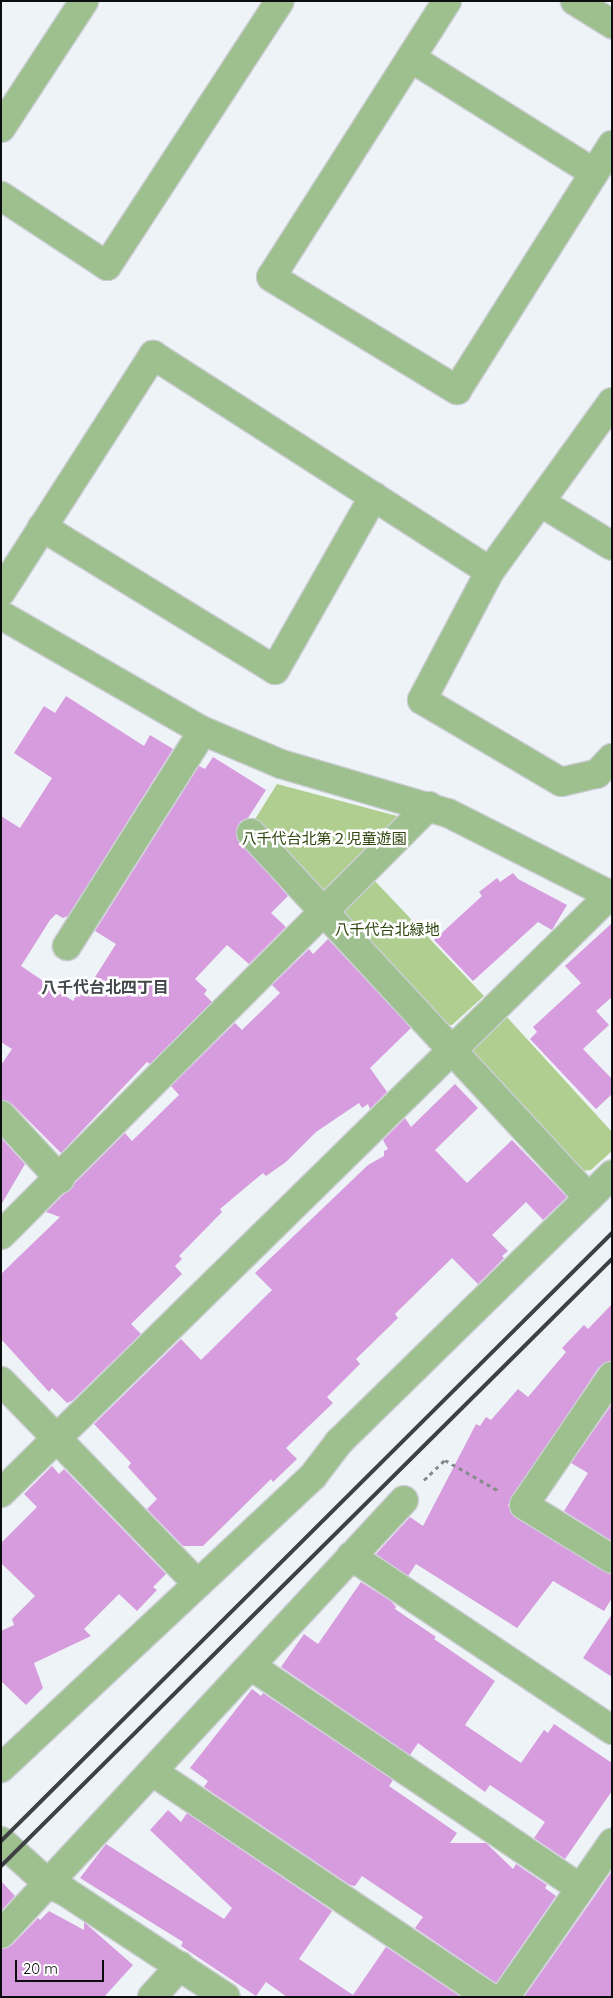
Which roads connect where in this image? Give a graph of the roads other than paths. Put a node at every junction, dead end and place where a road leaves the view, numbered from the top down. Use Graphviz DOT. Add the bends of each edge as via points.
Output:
graph roads {
  1 [pos="84,1"];
  2 [pos="280,1"];
  3 [pos="447,1"];
  4 [pos="575,1"];
  5 [pos="612,24"];
  6 [pos="411,58"];
  7 [pos="1,128"];
  8 [pos="612,145"];
  9 [pos="594,173"];
  10 [pos="1,196"];
  11 [pos="612,402"];
  12 [pos="374,496"];
  13 [pos="540,502"];
  14 [pos="42,527"];
  15 [pos="612,546"];
  16 [pos="490,571"];
  17 [pos="1,592"];
  18 [pos="1,615"];
  19 [pos="203,731"];
  20 [pos="612,758"];
  21 [pos="429,806"];
  22 [pos="251,833"];
  23 [pos="611,894"];
  24 [pos="324,914"];
  25 [pos="67,946"];
  26 [pos="451,1048"];
  27 [pos="1,1115"];
  28 [pos="612,1175"];
  29 [pos="60,1179"];
  30 [pos="589,1198"];
  31 [pos="1,1235"];
  32 [pos="612,1376"];
  33 [pos="1,1381"];
  34 [pos="57,1438"];
  35 [pos="1,1493"];
  36 [pos="404,1500"];
  37 [pos="351,1556"];
  38 [pos="612,1559"];
  39 [pos="197,1583"];
  40 [pos="251,1666"];
  41 [pos="612,1730"];
  42 [pos="1,1768"];
  43 [pos="153,1772"];
  44 [pos="1,1841"];
  45 [pos="612,1843"];
  46 [pos="49,1884"];
  47 [pos="580,1888"];
  48 [pos="1,1934"];
  49 [pos="180,1966"];
  50 [pos="152,1997"];
  51 [pos="226,1997"];
  52 [pos="490,1997"];
  53 [pos="505,1997"];
  1 -- 7 [label="street"];
  2 -- 10 [label="street" via="107,266"];
  3 -- 6 [label="street"];
  4 -- 5 [label="street"];
  6 -- 9 [label="street"];
  6 -- 9 [label="street" via="271,277 457,390"];
  8 -- 9 [label="street"];
  11 -- 13 [label="street"];
  12 -- 14 [label="street" via="153,355"];
  12 -- 14 [label="street" via="275,670"];
  12 -- 16 [label="street"];
  13 -- 15 [label="street"];
  13 -- 16 [label="street"];
  14 -- 17 [label="street"];
  16 -- 20 [label="street" via="422,700 561,782 597,774"];
  18 -- 19 [label="street"];
  19 -- 21 [label="street" via="281,764"];
  19 -- 25 [label="street"];
  21 -- 23 [label="street"];
  21 -- 24 [label="street"];
  22 -- 24 [label="street"];
  23 -- 26 [label="street"];
  24 -- 26 [label="street"];
  24 -- 29 [label="street"];
  26 -- 30 [label="street"];
  26 -- 34 [label="street"];
  27 -- 29 [label="street"];
  28 -- 30 [label="street"];
  29 -- 31 [label="street"];
  30 -- 39 [label="street" via="339,1442 313,1476"];
  32 -- 38 [label="street" via="524,1505"];
  33 -- 34 [label="street"];
  34 -- 35 [label="street"];
  34 -- 39 [label="street"];
  36 -- 37 [label="street"];
  37 -- 40 [label="street"];
  37 -- 41 [label="street"];
  39 -- 42 [label="street"];
  40 -- 43 [label="street"];
  40 -- 47 [label="street"];
  43 -- 46 [label="street"];
  43 -- 52 [label="street"];
  44 -- 46 [label="street"];
  45 -- 47 [label="street"];
  46 -- 48 [label="street"];
  46 -- 49 [label="street"];
  47 -- 53 [label="street"];
  49 -- 50 [label="street"];
  49 -- 51 [label="street"];
}
